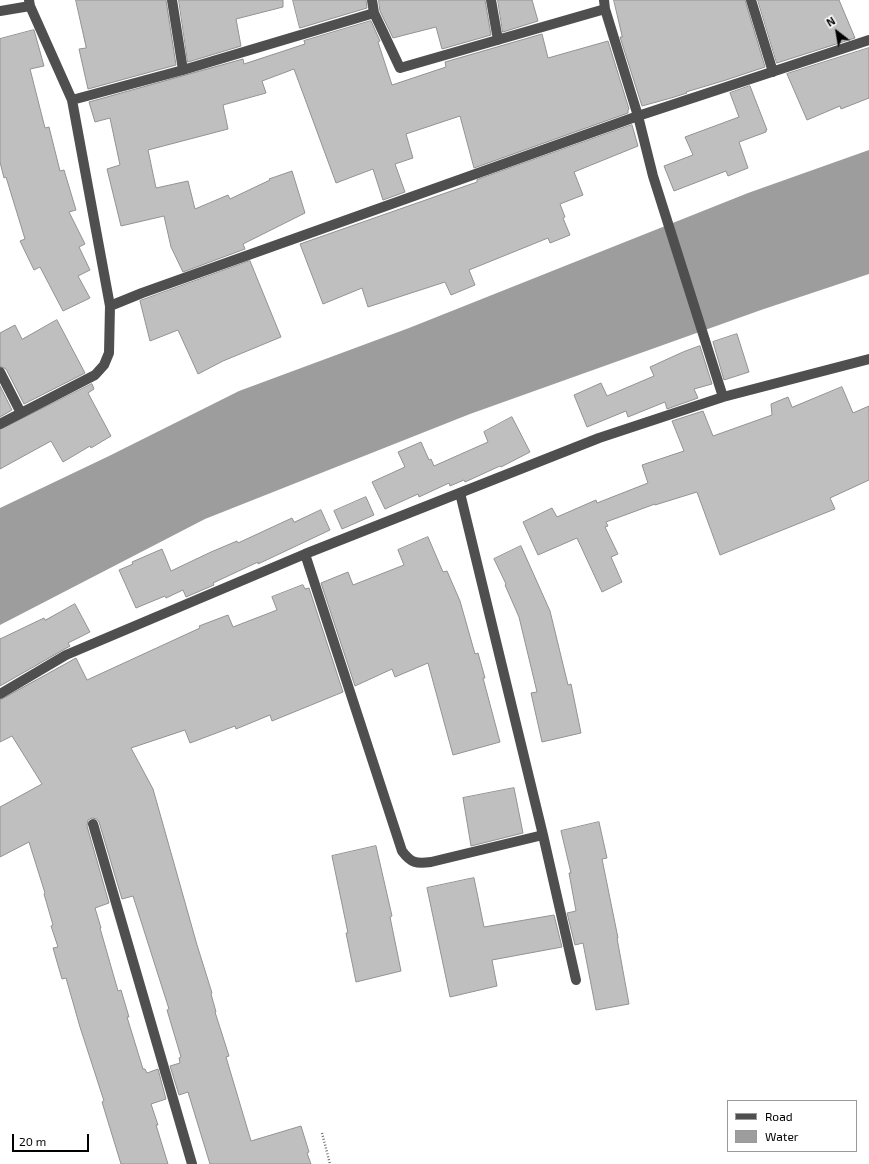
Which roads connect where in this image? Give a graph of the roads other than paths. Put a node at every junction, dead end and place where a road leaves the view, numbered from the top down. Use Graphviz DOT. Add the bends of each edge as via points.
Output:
graph roads {
  1 [pos="172,0"];
  2 [pos="372,0"];
  3 [pos="490,0"];
  4 [pos="751,0"];
  5 [pos="30,3"];
  6 [pos="605,4"];
  7 [pos="0,10"];
  8 [pos="374,13"];
  9 [pos="498,40"];
  10 [pos="869,40"];
  11 [pos="183,70"];
  12 [pos="773,72"];
  13 [pos="72,100"];
  14 [pos="638,116"];
  15 [pos="110,306"];
  16 [pos="869,359"];
  17 [pos="0,372"];
  18 [pos="723,397"];
  19 [pos="21,413"];
  20 [pos="0,424"];
  21 [pos="460,493"];
  22 [pos="305,554"];
  23 [pos="0,694"];
  24 [pos="93,824"];
  25 [pos="543,835"];
  26 [pos="576,980"];
  27 [pos="192,1164"];
  1 -- 11 [label="street"];
  2 -- 8 [label="street"];
  3 -- 9 [label="street"];
  4 -- 12 [label="street"];
  5 -- 7 [label="street"];
  5 -- 13 [label="street"];
  6 -- 9 [label="street"];
  6 -- 14 [label="street"];
  8 -- 9 [label="street" via="400,68"];
  8 -- 11 [label="street"];
  10 -- 12 [label="street"];
  11 -- 13 [label="street"];
  12 -- 14 [label="street"];
  13 -- 15 [label="street"];
  14 -- 15 [label="street"];
  14 -- 18 [label="street" via="653,176"];
  15 -- 19 [label="street" via="109,353 104,365 95,375"];
  16 -- 18 [label="street"];
  17 -- 19 [label="street"];
  18 -- 21 [label="street" via="599,438"];
  19 -- 20 [label="street"];
  21 -- 22 [label="street"];
  21 -- 25 [label="street"];
  22 -- 23 [label="street" via="66,655"];
  22 -- 25 [label="street" via="402,851 409,860 419,863 431,862"];
  24 -- 27 [label="street"];
  25 -- 26 [label="street"];
}
